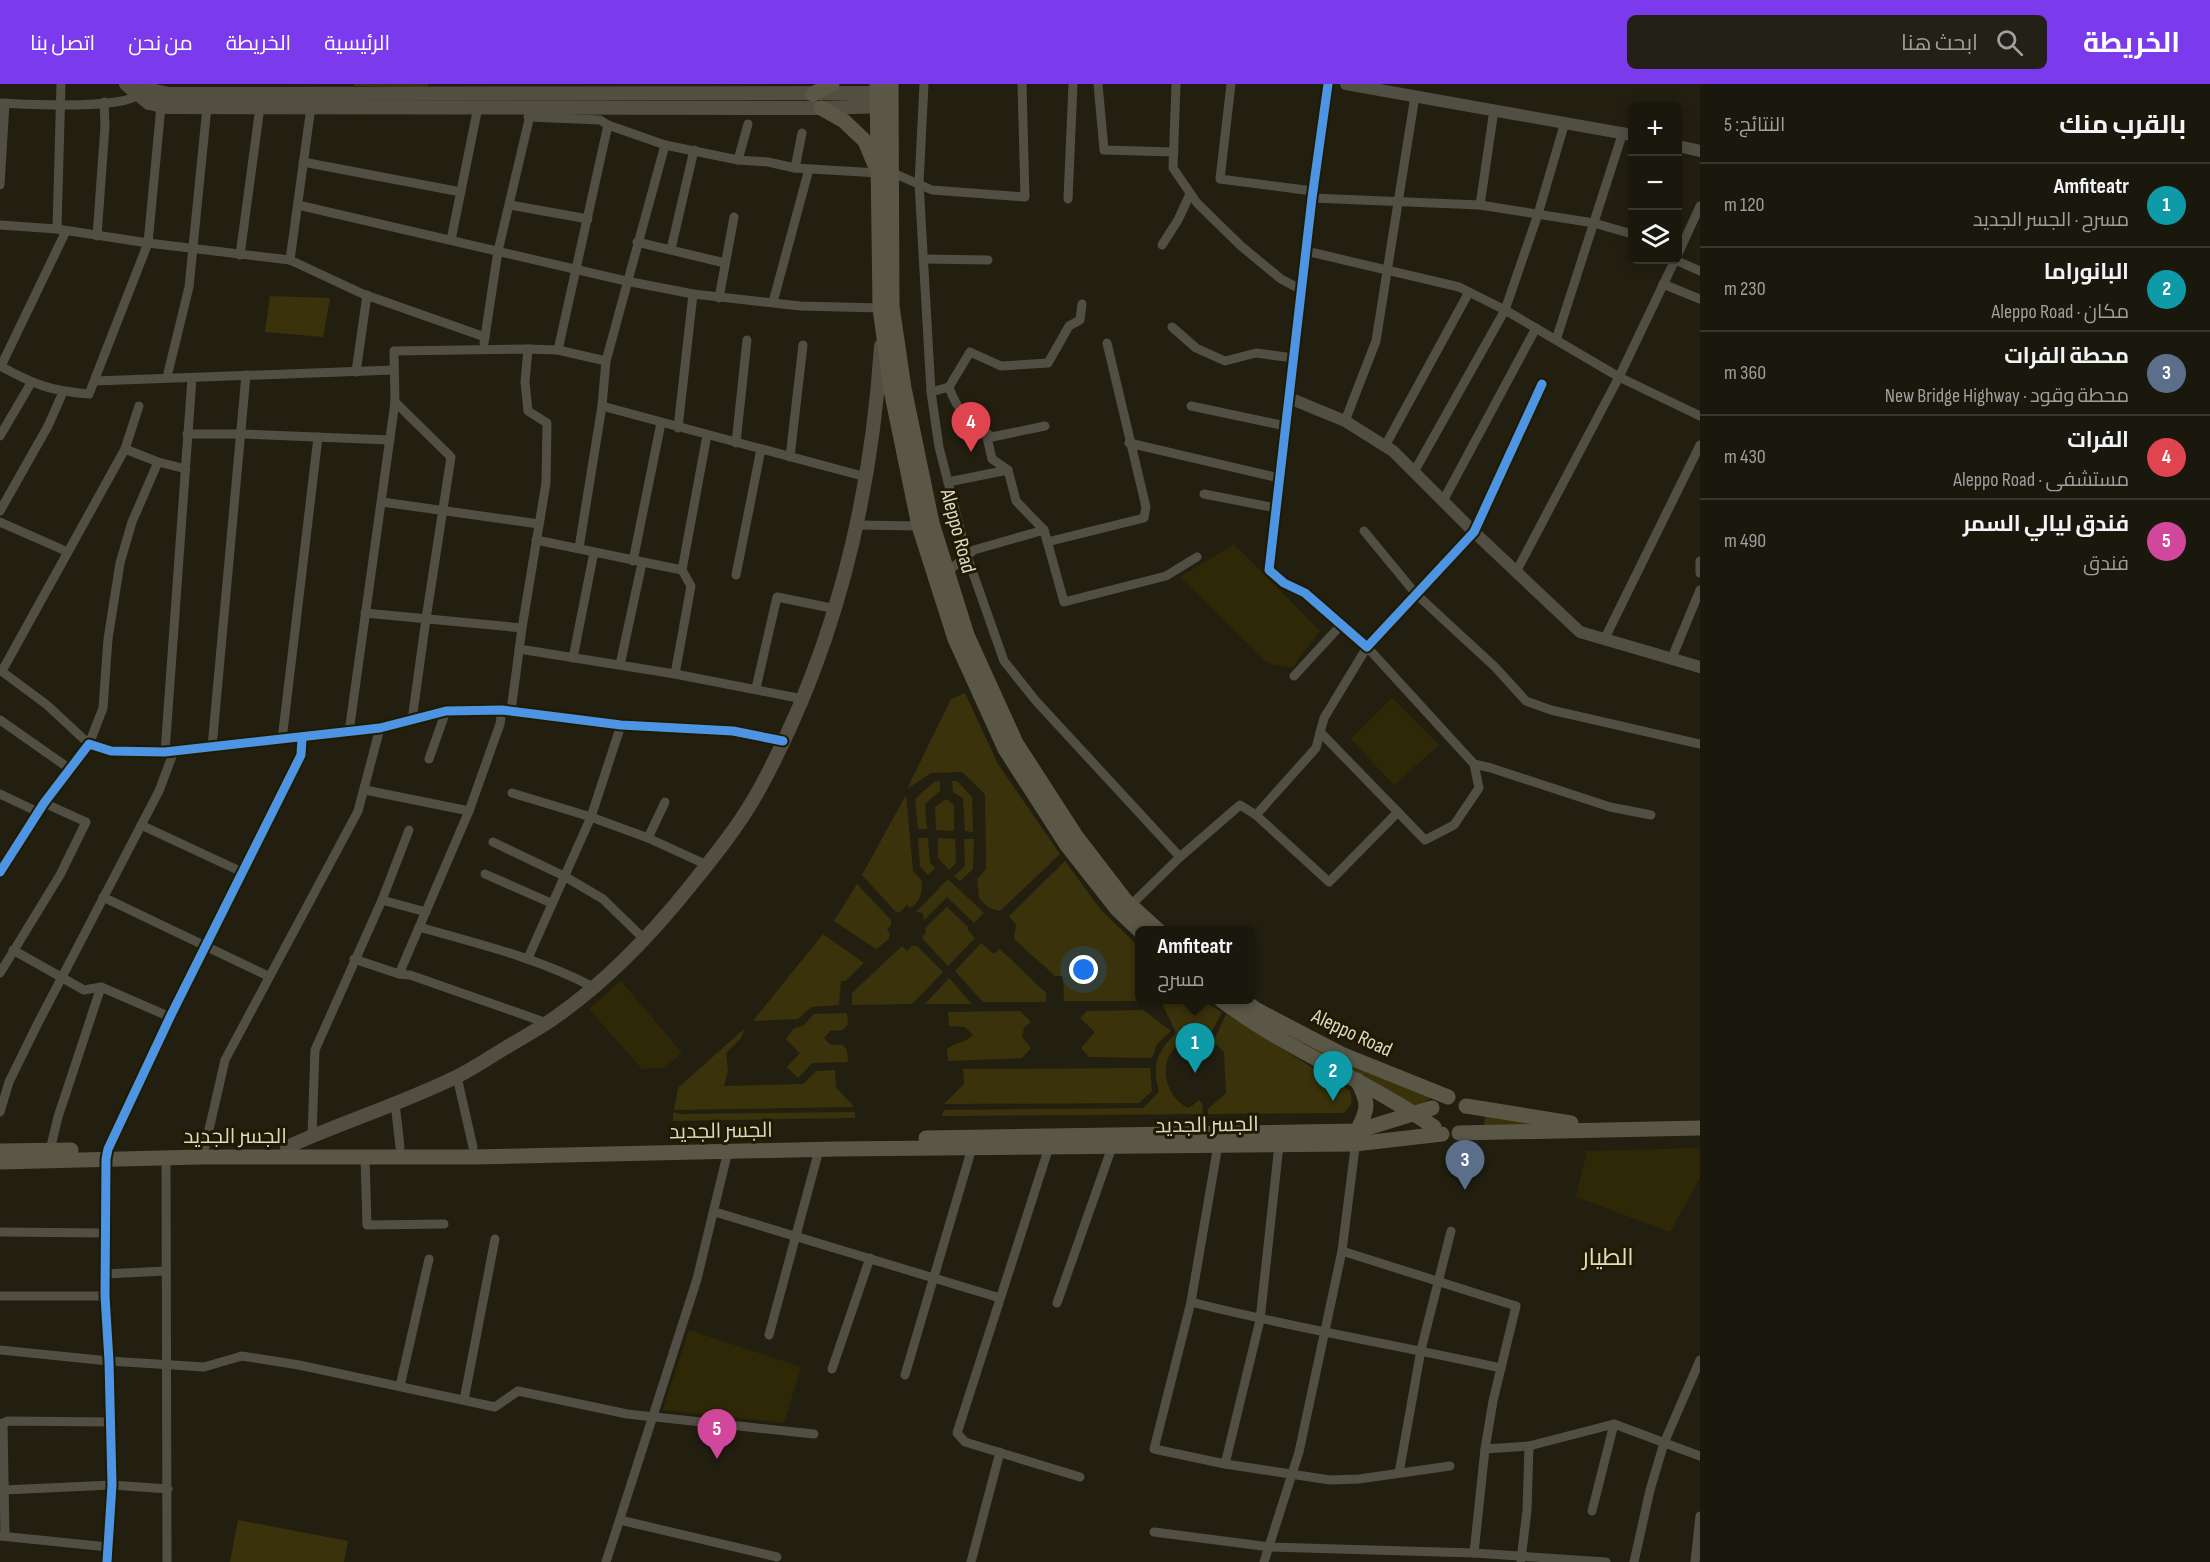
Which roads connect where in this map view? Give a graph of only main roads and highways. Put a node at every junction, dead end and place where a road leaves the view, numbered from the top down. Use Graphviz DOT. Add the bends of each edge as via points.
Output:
graph roads {
  1 [pos="126,84"];
  2 [pos="832,84"];
  3 [pos="144,88"];
  4 [pos="230,89"];
  5 [pos="439,89"];
  6 [pos="654,89"];
  7 [pos="687,89"];
  8 [pos="813,94"];
  9 [pos="314,95"];
  10 [pos="505,95"];
  11 [pos="885,95"];
  12 [pos="168,102"];
  13 [pos="526,102"];
  14 [pos="821,108"];
  15 [pos="885,172"];
  16 [pos="882,329"];
  17 [pos="1135,926"];
  18 [pos="1154,926"];
  19 [pos="1227,1004"];
  20 [pos="1249,1004"];
  21 [pos="1358,1080"];
  22 [pos="1448,1097"];
  23 [pos="1466,1106"];
  24 [pos="1432,1108"];
  25 [pos="1416,1115"];
  26 [pos="1606,1128"];
  27 [pos="1700,1128"];
  28 [pos="1438,1131"];
  29 [pos="1459,1133"];
  30 [pos="1356,1138"];
  31 [pos="286,1147"];
  32 [pos="0,1151"];
  33 [pos="107,1154"];
  34 [pos="0,1162"];
  1 -- 3 [label="main road"];
  2 -- 8 [label="main road"];
  3 -- 12 [label="main road"];
  4 -- 9 [label="main road"];
  4 -- 12 [label="main road"];
  5 -- 9 [label="main road"];
  5 -- 10 [label="main road"];
  6 -- 7 [label="main road"];
  6 -- 13 [label="main road"];
  7 -- 8 [label="main road"];
  8 -- 11 [label="main road"];
  9 -- 10 [label="main road" via="478,107"];
  9 -- 12 [label="main road" via="260,107"];
  10 -- 13 [label="main road"];
  11 -- 14 [label="main road"];
  11 -- 15 [label="main road, Aleppo Road"];
  13 -- 14 [label="main road"];
  14 -- 15 [label="main road" via="844,121 865,141"];
  15 -- 16 [label="main road, Aleppo Road"];
  15 -- 18 [label="main road, Aleppo Road" via="892,306 904,388 932,523 967,635 1016,742 1076,836 1131,905"];
  16 -- 17 [label="main road, Aleppo Road" via="920,526 955,639 1005,749 1066,844 1116,909"];
  16 -- 31 [label="main road" via="878,394 866,477 836,609 803,699 759,790 725,843 667,915 620,965 547,1023 457,1077"];
  19 -- 21 [label="main road, Aleppo Road" via="1250,1022"];
  20 -- 22 [label="main road, Aleppo Road" via="1341,1054"];
  21 -- 25 [label="main road, Aleppo Road"];
  21 -- 30 [label="main road" via="1367,1108"];
  22 -- 23 [label="main road"];
  22 -- 24 [label="main road"];
  23 -- 26 [label="main road"];
  23 -- 29 [label="main road" via="1467,1124"];
  24 -- 25 [label="main road, الجسر الجديد"];
  24 -- 28 [label="main road" via="1431,1118"];
  25 -- 28 [label="main road, Aleppo Road"];
  25 -- 30 [label="main road, الجسر الجديد"];
  26 -- 27 [label="main road"];
  26 -- 29 [label="main road"];
  28 -- 29 [label="main road"];
  28 -- 30 [label="main road, الجسر الجديد"];
  30 -- 31 [label="main road, الجسر الجديد"];
  30 -- 33 [label="main road, الجسر الجديد" via="1279,1145 473,1157 166,1158"];
  31 -- 33 [label="main road, الجسر الجديد"];
  32 -- 33 [label="main road, الجسر الجديد"];
  33 -- 34 [label="main road, الجسر الجديد"];
}
